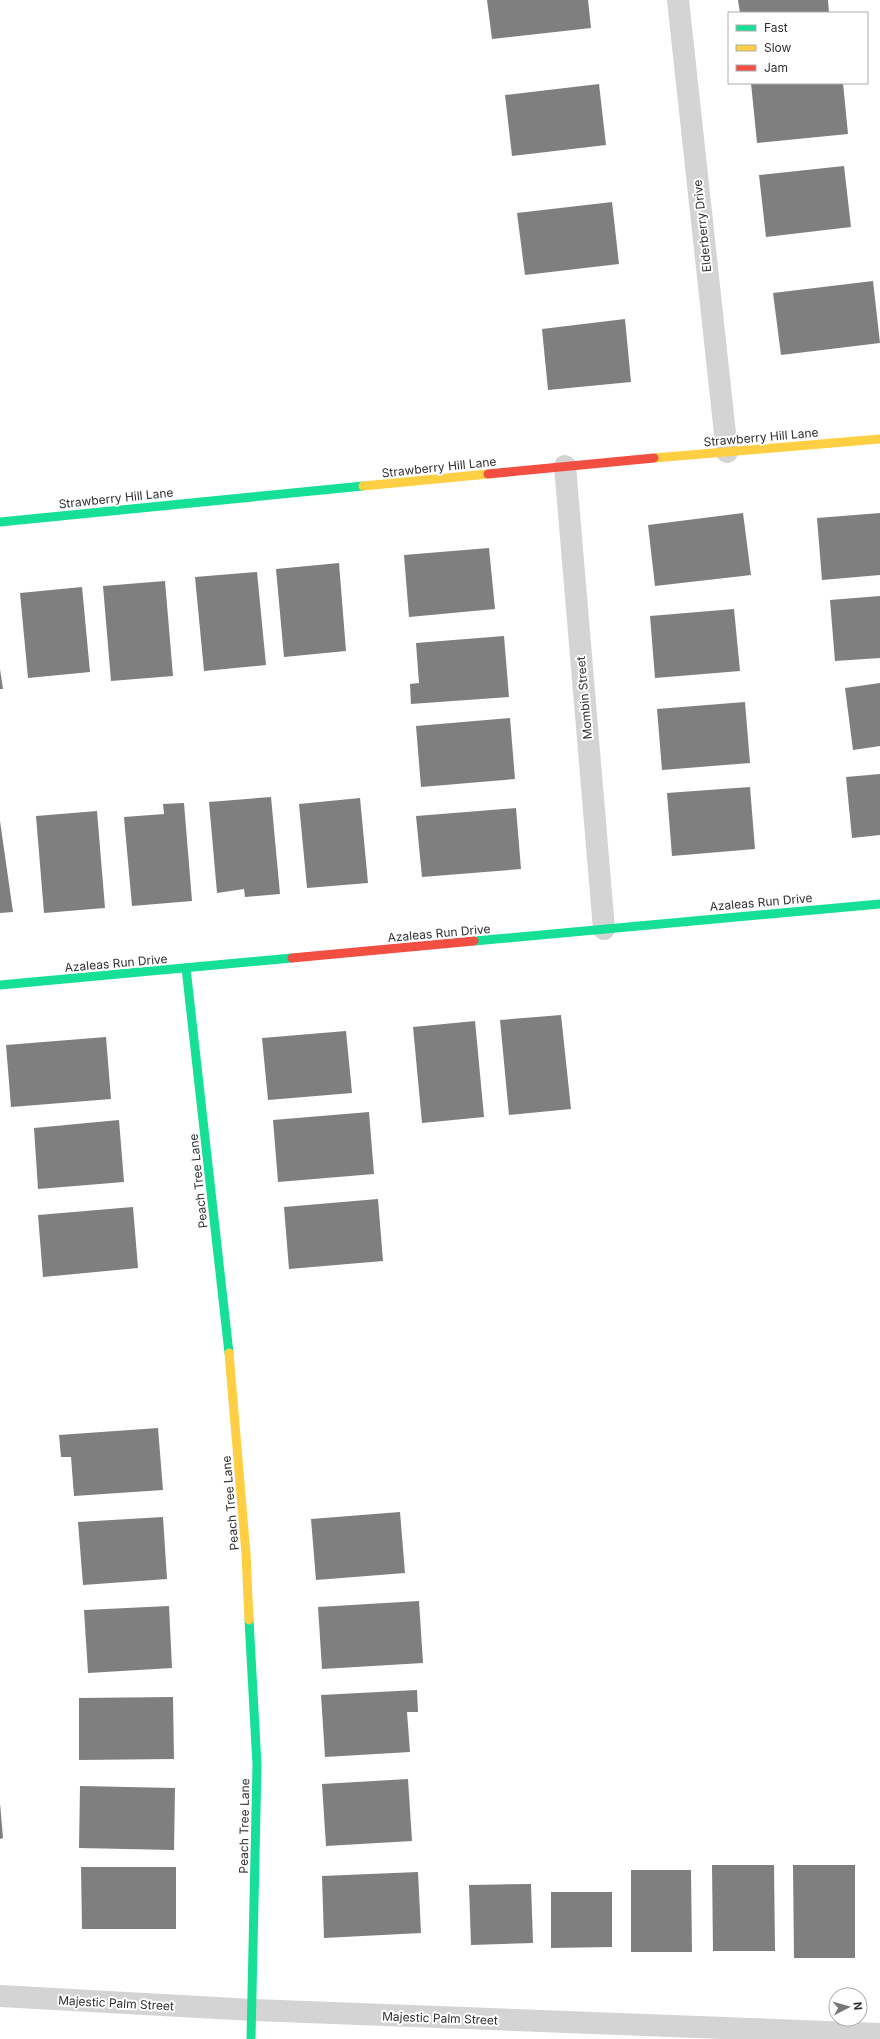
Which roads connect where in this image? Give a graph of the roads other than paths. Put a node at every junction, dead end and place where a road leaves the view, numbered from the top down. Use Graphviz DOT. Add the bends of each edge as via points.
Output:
graph roads {
  1 [pos="678,0"];
  2 [pos="880,439"];
  3 [pos="727,452"];
  4 [pos="565,466"];
  5 [pos="0,522"];
  6 [pos="880,904"];
  7 [pos="604,929"];
  8 [pos="186,968"];
  9 [pos="0,985"];
  10 [pos="0,1996"];
  11 [pos="253,2010"];
  12 [pos="675,2033"];
  13 [pos="880,2034"];
  14 [pos="251,2039"];
  1 -- 3 [label="street, Elderberry Drive"];
  2 -- 3 [label="street, Strawberry Hill Lane"];
  3 -- 4 [label="street, Strawberry Hill Lane"];
  4 -- 5 [label="street, Strawberry Hill Lane"];
  4 -- 7 [label="street, Mombin Street"];
  6 -- 7 [label="street, Azaleas Run Drive"];
  7 -- 8 [label="street, Azaleas Run Drive"];
  8 -- 9 [label="street, Azaleas Run Drive"];
  8 -- 11 [label="street, Peach Tree Lane" via="230,1360 246,1554 258,1766"];
  10 -- 11 [label="street, Majestic Palm Street"];
  11 -- 12 [label="street, Majestic Palm Street"];
  11 -- 14 [label="street, Peach Tree Lane"];
  12 -- 13 [label="street, Majestic Palm Street"];
}
